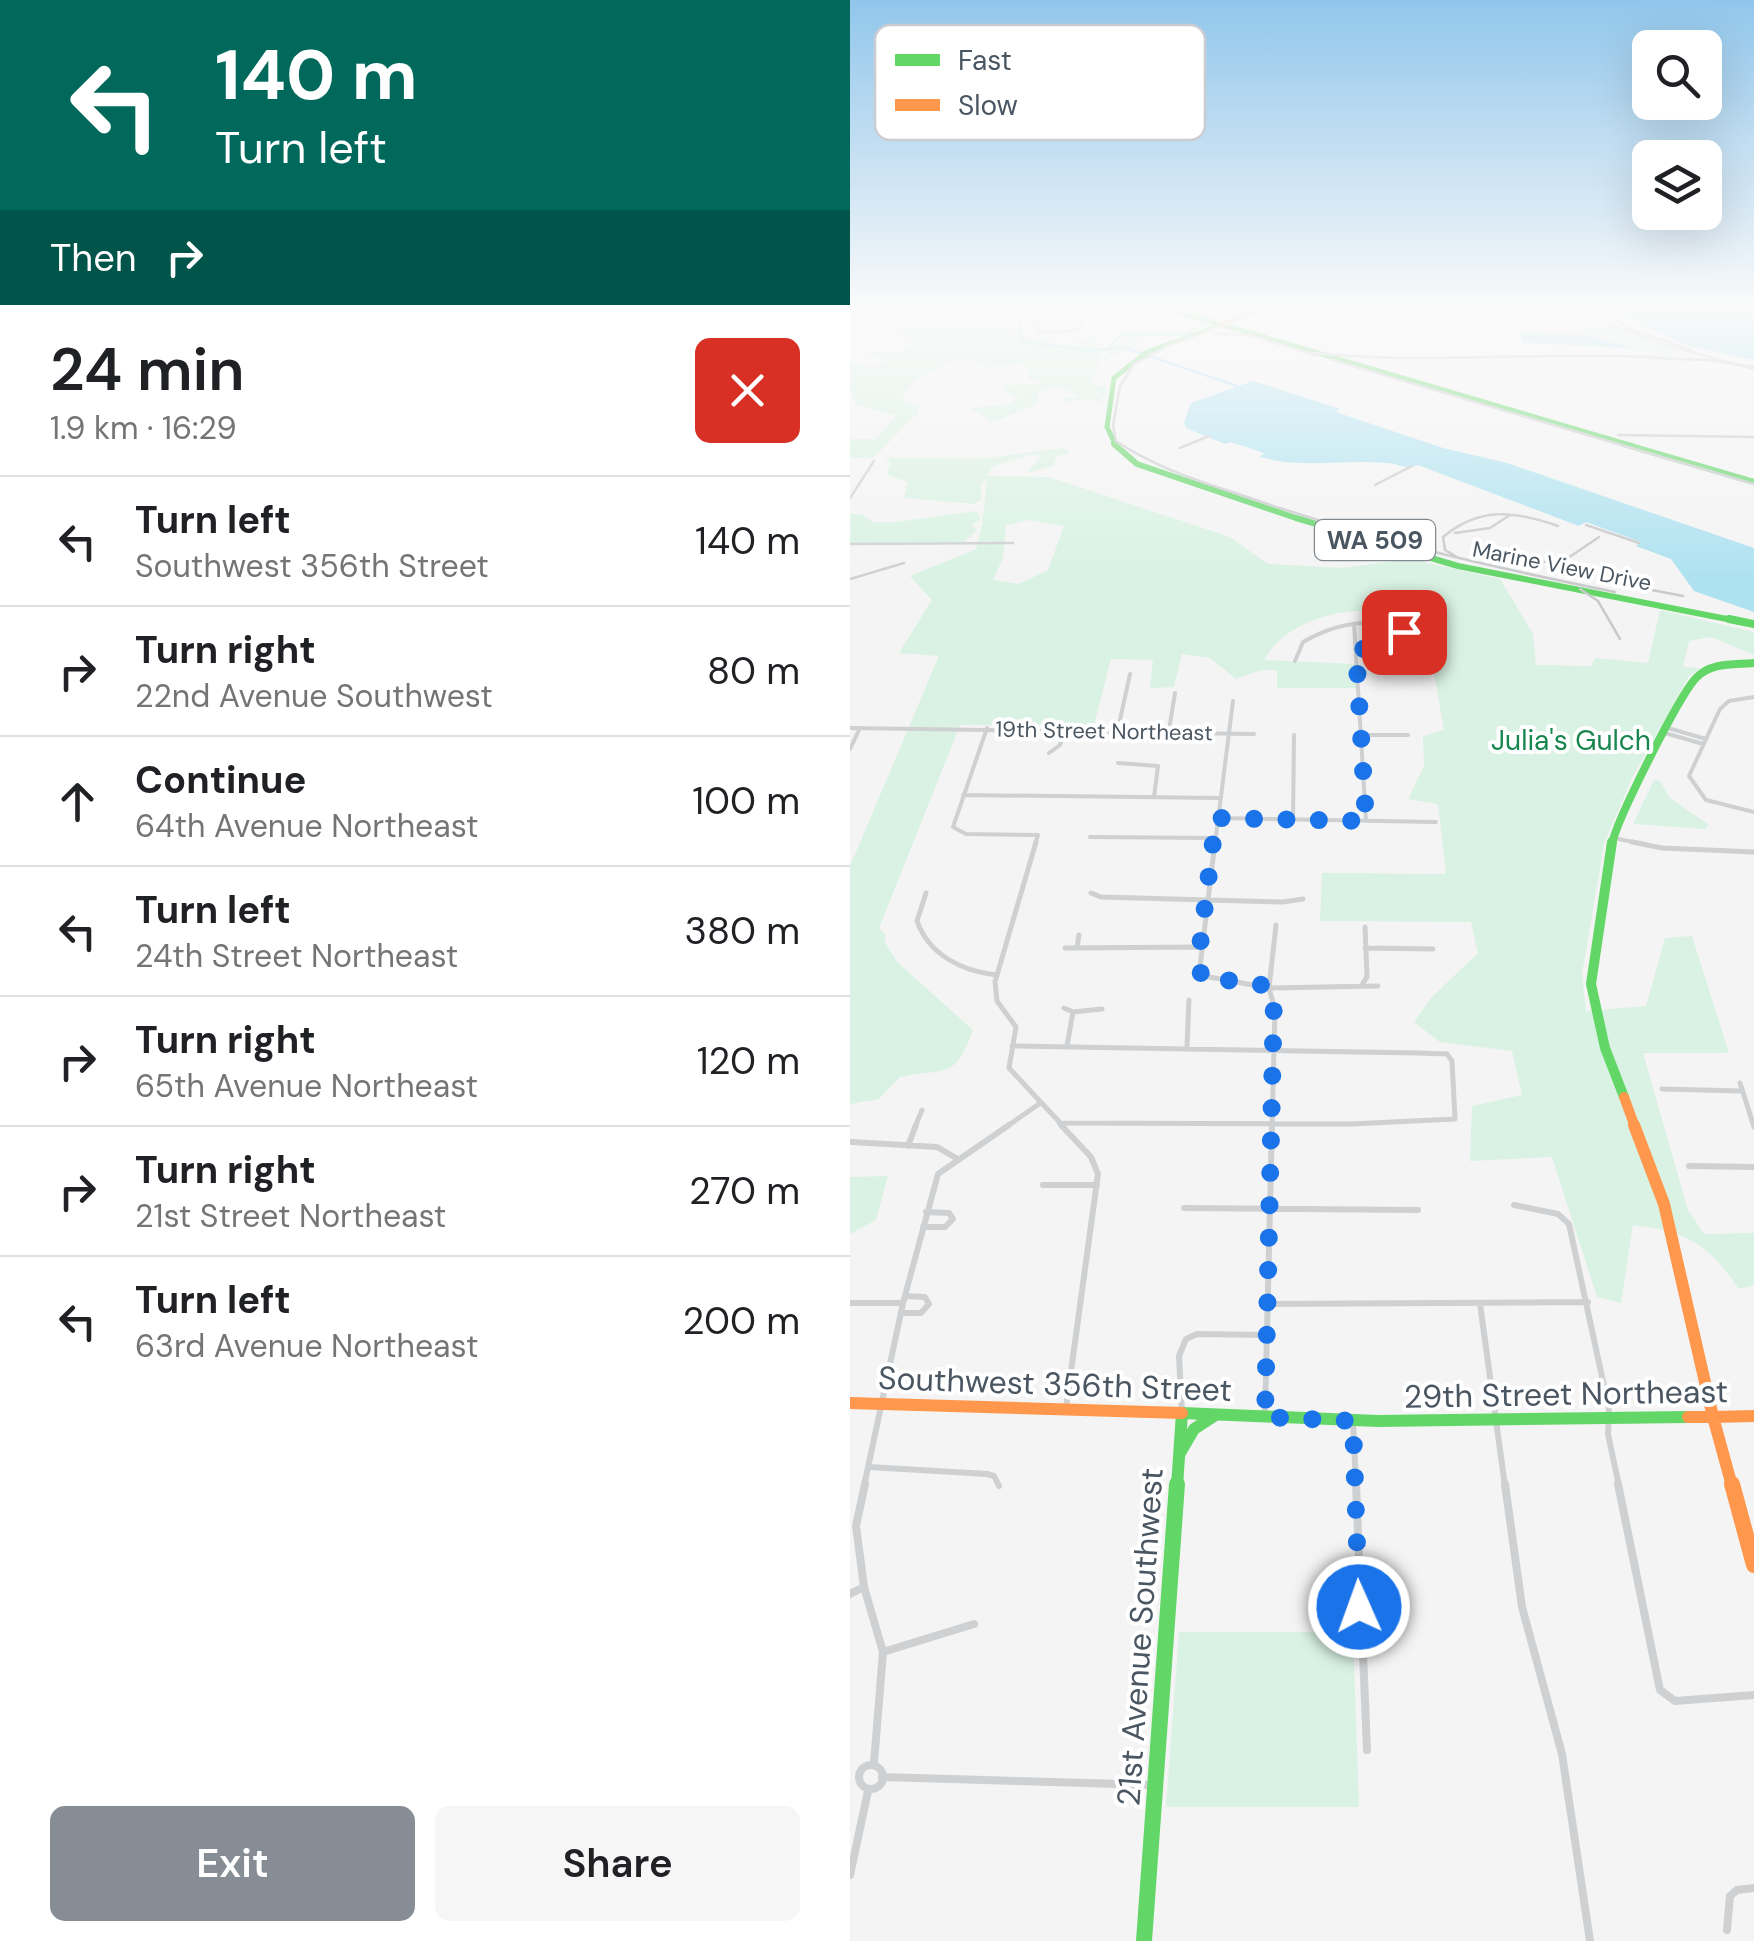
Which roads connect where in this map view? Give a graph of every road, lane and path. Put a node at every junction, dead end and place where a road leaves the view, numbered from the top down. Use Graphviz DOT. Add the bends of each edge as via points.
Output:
graph roads {
  1 [pos="1110,398"];
  2 [pos="1468,398"];
  3 [pos="874,461"];
  4 [pos="1754,482"];
  5 [pos="850,498"];
  6 [pos="1013,543"];
  7 [pos="850,544"];
  8 [pos="904,563"];
  9 [pos="850,579"];
  10 [pos="1754,623"];
  11 [pos="1354,624"];
  12 [pos="1356,649"];
  13 [pos="1295,661"];
  14 [pos="1754,663"];
  15 [pos="1130,674"];
  16 [pos="1175,693"];
  17 [pos="1754,697"];
  18 [pos="1233,701"];
  19 [pos="850,728"];
  20 [pos="860,728"];
  21 [pos="987,728"];
  22 [pos="1066,729"];
  23 [pos="1118,730"];
  24 [pos="1667,730"];
  25 [pos="1168,731"];
  26 [pos="1226,734"];
  27 [pos="1254,734"];
  28 [pos="1294,735"];
  29 [pos="1360,735"];
  30 [pos="1408,735"];
  31 [pos="1705,742"];
  32 [pos="850,748"];
  33 [pos="1049,753"];
  34 [pos="1118,763"];
  35 [pos="962,795"];
  36 [pos="1154,797"];
  37 [pos="1220,798"];
  38 [pos="1754,812"];
  39 [pos="1216,818"];
  40 [pos="1293,820"];
  41 [pos="1366,821"];
  42 [pos="1436,822"];
  43 [pos="1090,837"];
  44 [pos="1214,838"];
  45 [pos="1614,838"];
  46 [pos="1754,852"];
  47 [pos="1018,876"];
  48 [pos="1026,876"];
  49 [pos="1091,893"];
  50 [pos="926,894"];
  51 [pos="1206,899"];
  52 [pos="1303,899"];
  53 [pos="1004,922"];
  54 [pos="1012,922"];
  55 [pos="1276,925"];
  56 [pos="1364,927"];
  57 [pos="1079,936"];
  58 [pos="1200,947"];
  59 [pos="1065,948"];
  60 [pos="1076,948"];
  61 [pos="1365,948"];
  62 [pos="1433,949"];
  63 [pos="997,975"];
  64 [pos="1360,984"];
  65 [pos="1378,986"];
  66 [pos="1270,988"];
  67 [pos="1189,1000"];
  68 [pos="1064,1008"];
  69 [pos="1102,1008"];
  70 [pos="1073,1012"];
  71 [pos="1012,1046"];
  72 [pos="1066,1046"];
  73 [pos="1189,1048"];
  74 [pos="1273,1049"];
  75 [pos="1662,1089"];
  76 [pos="1039,1104"];
  77 [pos="922,1110"];
  78 [pos="1059,1124"];
  79 [pos="1271,1124"];
  80 [pos="1754,1128"];
  81 [pos="852,1142"];
  82 [pos="908,1146"];
  83 [pos="956,1158"];
  84 [pos="1689,1166"];
  85 [pos="1754,1167"];
  86 [pos="1043,1185"];
  87 [pos="1098,1185"];
  88 [pos="1514,1205"];
  89 [pos="1184,1208"];
  90 [pos="1268,1208"];
  91 [pos="1418,1210"];
  92 [pos="926,1212"];
  93 [pos="922,1227"];
  94 [pos="904,1300"];
  95 [pos="1588,1302"];
  96 [pos="850,1303"];
  97 [pos="1266,1304"];
  98 [pos="1480,1304"];
  99 [pos="902,1313"];
  100 [pos="1266,1335"];
  101 [pos="850,1403"];
  102 [pos="884,1403"];
  103 [pos="1066,1408"];
  104 [pos="1182,1413"];
  105 [pos="1218,1414"];
  106 [pos="1754,1416"];
  107 [pos="1265,1417"];
  108 [pos="1713,1417"];
  109 [pos="1609,1420"];
  110 [pos="1353,1421"];
  111 [pos="1378,1421"];
  112 [pos="1496,1422"];
  113 [pos="1178,1456"];
  114 [pos="870,1468"];
  115 [pos="999,1487"];
  116 [pos="1754,1565"];
  117 [pos="864,1587"];
  118 [pos="850,1594"];
  119 [pos="974,1624"];
  120 [pos="883,1652"];
  121 [pos="1754,1694"];
  122 [pos="1368,1750"];
  123 [pos="874,1763"];
  124 [pos="855,1775"];
  125 [pos="882,1777"];
  126 [pos="1154,1785"];
  127 [pos="868,1790"];
  128 [pos="850,1876"];
  129 [pos="1754,1888"];
  130 [pos="1727,1930"];
  131 [pos="1144,1941"];
  132 [pos="1590,1941"];
  1 -- 10 [label="main road, Marine View Drive / WA 509" via="1104,431 1114,450 1138,464 1458,566"];
  2 -- 4 [label="main road"];
  3 -- 5 [label="street"];
  6 -- 7 [label="street"];
  8 -- 9 [label="street"];
  11 -- 12 [label="street"];
  11 -- 12 [label="street" via="1406,634 1404,648"];
  11 -- 13 [label="street" via="1306,640"];
  12 -- 29 [label="street"];
  14 -- 24 [label="main road" via="1722,664 1697,677"];
  15 -- 23 [label="street"];
  16 -- 25 [label="street"];
  17 -- 31 [label="street" via="1725,704"];
  18 -- 26 [label="street"];
  19 -- 20 [label="street, 19th Street Northeast"];
  20 -- 21 [label="street, 19th Street Northeast"];
  20 -- 32 [label="street"];
  21 -- 22 [label="street, 19th Street Northeast"];
  21 -- 35 [label="street"];
  22 -- 23 [label="street, 19th Street Northeast"];
  22 -- 33 [label="street"];
  23 -- 25 [label="street, 19th Street Northeast"];
  24 -- 31 [label="street"];
  24 -- 45 [label="main road"];
  25 -- 26 [label="street, 19th Street Northeast"];
  26 -- 27 [label="street, 19th Street Northeast"];
  26 -- 37 [label="street"];
  28 -- 40 [label="street"];
  29 -- 30 [label="street"];
  29 -- 41 [label="street"];
  31 -- 38 [label="street" via="1690,773 1695,790 1718,806"];
  34 -- 36 [label="street" via="1158,766"];
  35 -- 36 [label="street"];
  35 -- 48 [label="street" via="956,829 1038,835"];
  36 -- 37 [label="street"];
  37 -- 39 [label="street"];
  39 -- 40 [label="street"];
  39 -- 44 [label="street"];
  40 -- 41 [label="street"];
  41 -- 42 [label="street"];
  43 -- 44 [label="street"];
  44 -- 51 [label="street"];
  45 -- 46 [label="street" via="1669,849"];
  45 -- 108 [label="main road" via="1596,934 1594,1011 1664,1204"];
  47 -- 48 [label="street"];
  48 -- 54 [label="street"];
  49 -- 51 [label="street"];
  50 -- 63 [label="street" via="917,920 923,934 962,968"];
  51 -- 52 [label="street"];
  51 -- 58 [label="street"];
  53 -- 54 [label="street"];
  54 -- 63 [label="street"];
  55 -- 66 [label="street"];
  56 -- 61 [label="street"];
  57 -- 60 [label="street"];
  58 -- 60 [label="street"];
  58 -- 66 [label="street" via="1202,978"];
  59 -- 60 [label="street"];
  61 -- 62 [label="street"];
  61 -- 64 [label="street" via="1367,977"];
  63 -- 71 [label="street" via="995,996 1016,1027"];
  64 -- 65 [label="street"];
  64 -- 66 [label="street"];
  66 -- 74 [label="street"];
  67 -- 73 [label="street"];
  68 -- 70 [label="street"];
  69 -- 70 [label="street"];
  70 -- 72 [label="street"];
  71 -- 72 [label="street"];
  71 -- 76 [label="street" via="1010,1073"];
  72 -- 73 [label="street"];
  73 -- 74 [label="street"];
  74 -- 79 [label="street"];
  74 -- 79 [label="street" via="1447,1054 1455,1119"];
  75 -- 80 [label="street" via="1741,1087"];
  76 -- 78 [label="street"];
  76 -- 83 [label="street"];
  77 -- 82 [label="street"];
  78 -- 79 [label="street"];
  78 -- 87 [label="street" via="1091,1158"];
  79 -- 90 [label="street"];
  81 -- 82 [label="street"];
  82 -- 83 [label="street" via="937,1147"];
  83 -- 92 [label="street" via="934,1181"];
  84 -- 85 [label="street"];
  86 -- 87 [label="street"];
  87 -- 103 [label="street"];
  88 -- 95 [label="street" via="1558,1214 1575,1238"];
  89 -- 90 [label="street"];
  90 -- 91 [label="street"];
  90 -- 97 [label="street"];
  92 -- 93 [label="street"];
  92 -- 93 [label="street" via="953,1219 945,1227"];
  93 -- 94 [label="street"];
  94 -- 96 [label="street"];
  94 -- 99 [label="street"];
  94 -- 99 [label="street" via="925,1297 929,1304 921,1313"];
  95 -- 98 [label="street"];
  95 -- 109 [label="street"];
  97 -- 98 [label="street"];
  97 -- 100 [label="street"];
  98 -- 112 [label="street"];
  99 -- 102 [label="street"];
  100 -- 104 [label="street, 21st Avenue Southwest" via="1186,1339 1179,1356"];
  100 -- 107 [label="street"];
  101 -- 102 [label="main road, Southwest 356th Street"];
  102 -- 103 [label="main road, Southwest 356th Street"];
  102 -- 114 [label="street"];
  103 -- 104 [label="main road, Southwest 356th Street"];
  104 -- 105 [label="main road, Southwest 356th Street"];
  104 -- 113 [label="main road, 21st Avenue Southwest"];
  105 -- 107 [label="main road, Southwest 356th Street"];
  105 -- 113 [label="main road" via="1194,1430"];
  106 -- 108 [label="main road, 29th Street Northeast"];
  107 -- 110 [label="main road, Southwest 356th Street"];
  108 -- 109 [label="main road, 29th Street Northeast"];
  108 -- 116 [label="main road"];
  109 -- 112 [label="main road, 29th Street Northeast"];
  109 -- 121 [label="street" via="1657,1683 1675,1701"];
  110 -- 111 [label="main road, Southwest 356th Street"];
  110 -- 122 [label="street"];
  111 -- 112 [label="main road, 29th Street Northeast"];
  112 -- 132 [label="street" via="1522,1607 1562,1754"];
  113 -- 126 [label="main road, 21st Avenue Southwest"];
  114 -- 115 [label="street" via="987,1474"];
  114 -- 117 [label="street" via="856,1526"];
  117 -- 118 [label="street"];
  117 -- 120 [label="street"];
  119 -- 120 [label="street"];
  120 -- 123 [label="street"];
  123 -- 124 [label="street"];
  123 -- 125 [label="street"];
  124 -- 127 [label="street"];
  125 -- 126 [label="street"];
  125 -- 127 [label="street"];
  126 -- 131 [label="main road, 21st Avenue Southwest"];
  127 -- 128 [label="street"];
  129 -- 130 [label="street" via="1730,1896"];
}
